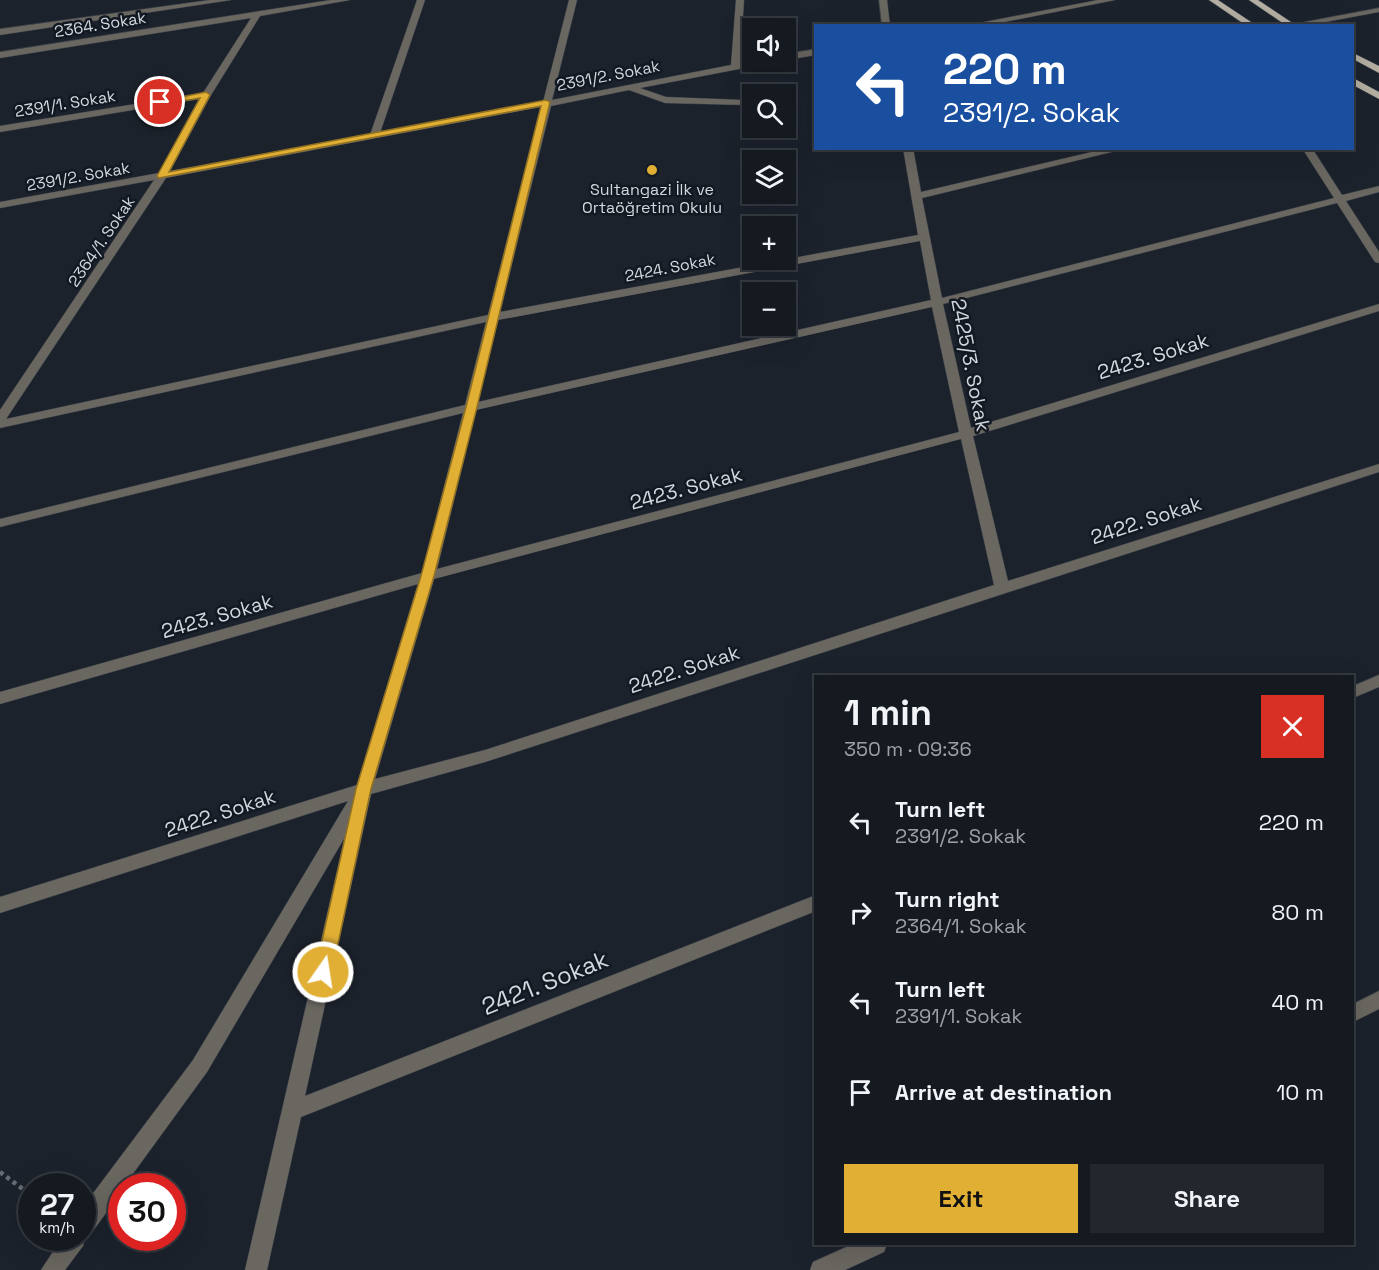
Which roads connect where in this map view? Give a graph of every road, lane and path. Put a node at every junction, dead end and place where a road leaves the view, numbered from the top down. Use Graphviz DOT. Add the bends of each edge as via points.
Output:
graph roads {
  1 [pos="227,0"];
  2 [pos="346,0"];
  3 [pos="421,0"];
  4 [pos="573,0"];
  5 [pos="740,0"];
  6 [pos="882,0"];
  7 [pos="1055,0"];
  8 [pos="1112,0"];
  9 [pos="1213,0"];
  10 [pos="1253,0"];
  11 [pos="1060,10"];
  12 [pos="1379,10"];
  13 [pos="257,14"];
  14 [pos="886,24"];
  15 [pos="980,24"];
  16 [pos="1250,24"];
  17 [pos="1291,24"];
  18 [pos="1299,24"];
  19 [pos="0,32"];
  20 [pos="814,52"];
  21 [pos="0,55"];
  22 [pos="796,55"];
  23 [pos="1354,57"];
  24 [pos="742,65"];
  25 [pos="735,66"];
  26 [pos="1379,70"];
  27 [pos="1354,82"];
  28 [pos="627,87"];
  29 [pos="206,95"];
  30 [pos="1379,96"];
  31 [pos="546,102"];
  32 [pos="742,103"];
  33 [pos="0,129"];
  34 [pos="374,137"];
  35 [pos="909,150"];
  36 [pos="1115,150"];
  37 [pos="1308,150"];
  38 [pos="162,176"];
  39 [pos="1379,189"];
  40 [pos="916,196"];
  41 [pos="1342,201"];
  42 [pos="0,206"];
  43 [pos="923,237"];
  44 [pos="1379,260"];
  45 [pos="939,302"];
  46 [pos="1379,307"];
  47 [pos="494,317"];
  48 [pos="472,407"];
  49 [pos="0,419"];
  50 [pos="0,424"];
  51 [pos="965,434"];
  52 [pos="1379,468"];
  53 [pos="0,523"];
  54 [pos="428,576"];
  55 [pos="1002,588"];
  56 [pos="1379,681"];
  57 [pos="1354,692"];
  58 [pos="0,698"];
  59 [pos="364,789"];
  60 [pos="0,904"];
  61 [pos="814,904"];
  62 [pos="1379,1000"];
  63 [pos="1354,1012"];
  64 [pos="293,1110"];
  65 [pos="0,1172"];
  66 [pos="18,1186"];
  67 [pos="96,1208"];
  68 [pos="874,1245"];
  69 [pos="66,1251"];
  70 [pos="52,1270"];
  71 [pos="256,1270"];
  72 [pos="821,1270"];
  1 -- 19 [label="street"];
  2 -- 13 [label="street, 2364. Sokak"];
  3 -- 34 [label="street"];
  4 -- 31 [label="street"];
  5 -- 25 [label="street"];
  6 -- 14 [label="street"];
  7 -- 11 [label="street"];
  8 -- 11 [label="street"];
  9 -- 16 [label="main road"];
  10 -- 17 [label="main road"];
  11 -- 15 [label="street"];
  12 -- 18 [label="street"];
  13 -- 21 [label="street, 2364. Sokak"];
  13 -- 29 [label="street, 2364/1. Sokak"];
  20 -- 22 [label="street"];
  23 -- 26 [label="main road"];
  24 -- 25 [label="street, 2391/2. Sokak"];
  25 -- 28 [label="street, 2391/2. Sokak"];
  27 -- 30 [label="main road"];
  28 -- 31 [label="street, 2391/2. Sokak"];
  28 -- 32 [label="street" via="666,100"];
  29 -- 33 [label="street, 2391/1. Sokak"];
  29 -- 38 [label="street, 2364/1. Sokak"];
  31 -- 34 [label="street, 2391/2. Sokak"];
  31 -- 47 [label="street"];
  34 -- 38 [label="street, 2391/2. Sokak"];
  35 -- 40 [label="street, 2425/3. Sokak"];
  36 -- 40 [label="street"];
  37 -- 41 [label="street"];
  38 -- 42 [label="street, 2391/2. Sokak"];
  38 -- 49 [label="street, 2364/1. Sokak"];
  39 -- 41 [label="street"];
  40 -- 43 [label="street, 2425/3. Sokak"];
  41 -- 44 [label="street"];
  41 -- 45 [label="street"];
  43 -- 45 [label="street, 2425/3. Sokak"];
  43 -- 47 [label="street, 2424. Sokak"];
  45 -- 48 [label="street"];
  45 -- 51 [label="street, 2425/3. Sokak"];
  46 -- 51 [label="street, 2423. Sokak"];
  47 -- 48 [label="street"];
  47 -- 50 [label="street, 2424. Sokak"];
  48 -- 53 [label="street"];
  48 -- 54 [label="street"];
  51 -- 54 [label="street, 2423. Sokak"];
  51 -- 55 [label="street, 2425/3. Sokak"];
  52 -- 55 [label="street, 2422. Sokak"];
  54 -- 58 [label="street, 2423. Sokak"];
  54 -- 59 [label="street"];
  55 -- 59 [label="street, 2422. Sokak" via="485,756"];
  56 -- 57 [label="street"];
  59 -- 60 [label="street, 2422. Sokak"];
  59 -- 64 [label="street"];
  59 -- 67 [label="street" via="200,1066"];
  61 -- 64 [label="street, 2421. Sokak"];
  62 -- 63 [label="street"];
  64 -- 71 [label="street"];
  65 -- 66 [label="path"];
  68 -- 72 [label="street"];
  69 -- 70 [label="street"];
}
